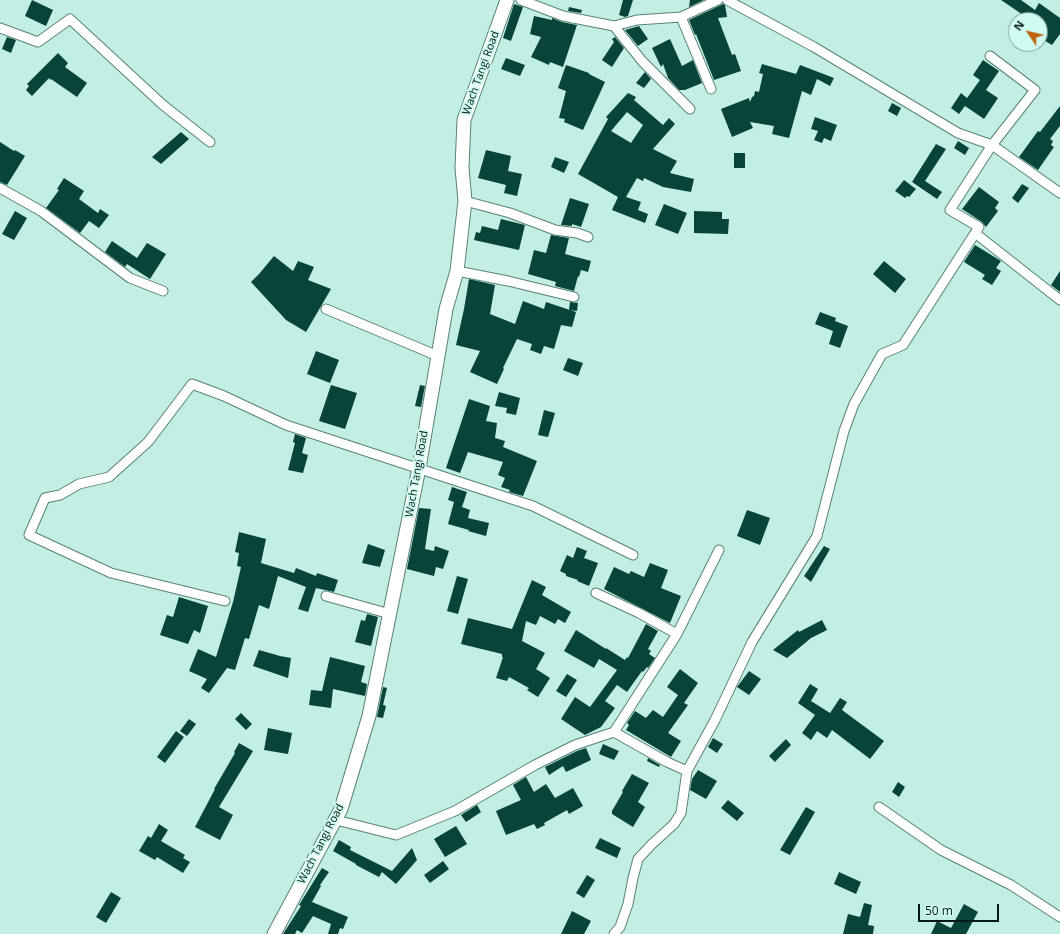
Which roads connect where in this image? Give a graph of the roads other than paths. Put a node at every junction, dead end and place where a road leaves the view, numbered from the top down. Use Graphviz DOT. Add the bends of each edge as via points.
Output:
graph roads {
  1 [pos="507,0"];
  2 [pos="520,0"];
  3 [pos="718,0"];
  4 [pos="727,0"];
  5 [pos="681,17"];
  6 [pos="614,26"];
  7 [pos="0,28"];
  8 [pos="990,56"];
  9 [pos="712,89"];
  10 [pos="690,109"];
  11 [pos="210,142"];
  12 [pos="992,145"];
  13 [pos="0,188"];
  14 [pos="1060,193"];
  15 [pos="465,201"];
  16 [pos="975,232"];
  17 [pos="588,237"];
  18 [pos="457,271"];
  19 [pos="163,291"];
  20 [pos="574,297"];
  21 [pos="1060,300"];
  22 [pos="326,309"];
  23 [pos="438,356"];
  24 [pos="419,468"];
  25 [pos="719,550"];
  26 [pos="633,555"];
  27 [pos="596,593"];
  28 [pos="326,596"];
  29 [pos="225,601"];
  30 [pos="390,614"];
  31 [pos="677,634"];
  32 [pos="614,732"];
  33 [pos="688,771"];
  34 [pos="879,807"];
  35 [pos="336,820"];
  36 [pos="1060,917"];
  37 [pos="274,934"];
  38 [pos="614,934"];
  1 -- 15 [label="main road, Wach Tangi Road" via="464,120 462,168"];
  2 -- 6 [label="street" via="563,16"];
  3 -- 5 [label="street"];
  4 -- 12 [label="street" via="814,47 958,133"];
  5 -- 6 [label="street" via="637,20"];
  5 -- 9 [label="street"];
  6 -- 10 [label="street" via="642,62"];
  7 -- 11 [label="street" via="38,42 70,19 163,105"];
  8 -- 12 [label="street" via="1035,90"];
  12 -- 14 [label="street"];
  12 -- 16 [label="street" via="950,210 979,227"];
  13 -- 19 [label="street" via="41,210 130,278"];
  15 -- 17 [label="street" via="510,213 555,230"];
  15 -- 18 [label="main road, Wach Tangi Road"];
  16 -- 21 [label="street"];
  16 -- 33 [label="street" via="903,345 882,354 854,404 844,431 817,536 752,642"];
  18 -- 20 [label="street"];
  18 -- 23 [label="main road, Wach Tangi Road" via="446,309"];
  22 -- 23 [label="street"];
  23 -- 24 [label="main road, Wach Tangi Road"];
  24 -- 26 [label="street" via="533,506"];
  24 -- 29 [label="street" via="286,425 192,384 148,442 109,477 79,484 60,495 45,498 28,535 111,572"];
  24 -- 30 [label="main road, Wach Tangi Road"];
  25 -- 31 [label="street"];
  27 -- 31 [label="street"];
  28 -- 30 [label="street"];
  30 -- 35 [label="main road, Wach Tangi Road" via="369,716"];
  31 -- 32 [label="street"];
  32 -- 33 [label="street"];
  32 -- 35 [label="street" via="575,745 455,811 396,835"];
  33 -- 38 [label="street" via="681,813 674,824 638,859 628,904 620,926"];
  34 -- 36 [label="street" via="940,850 1011,885"];
  35 -- 37 [label="main road, Wach Tangi Road"];
}
